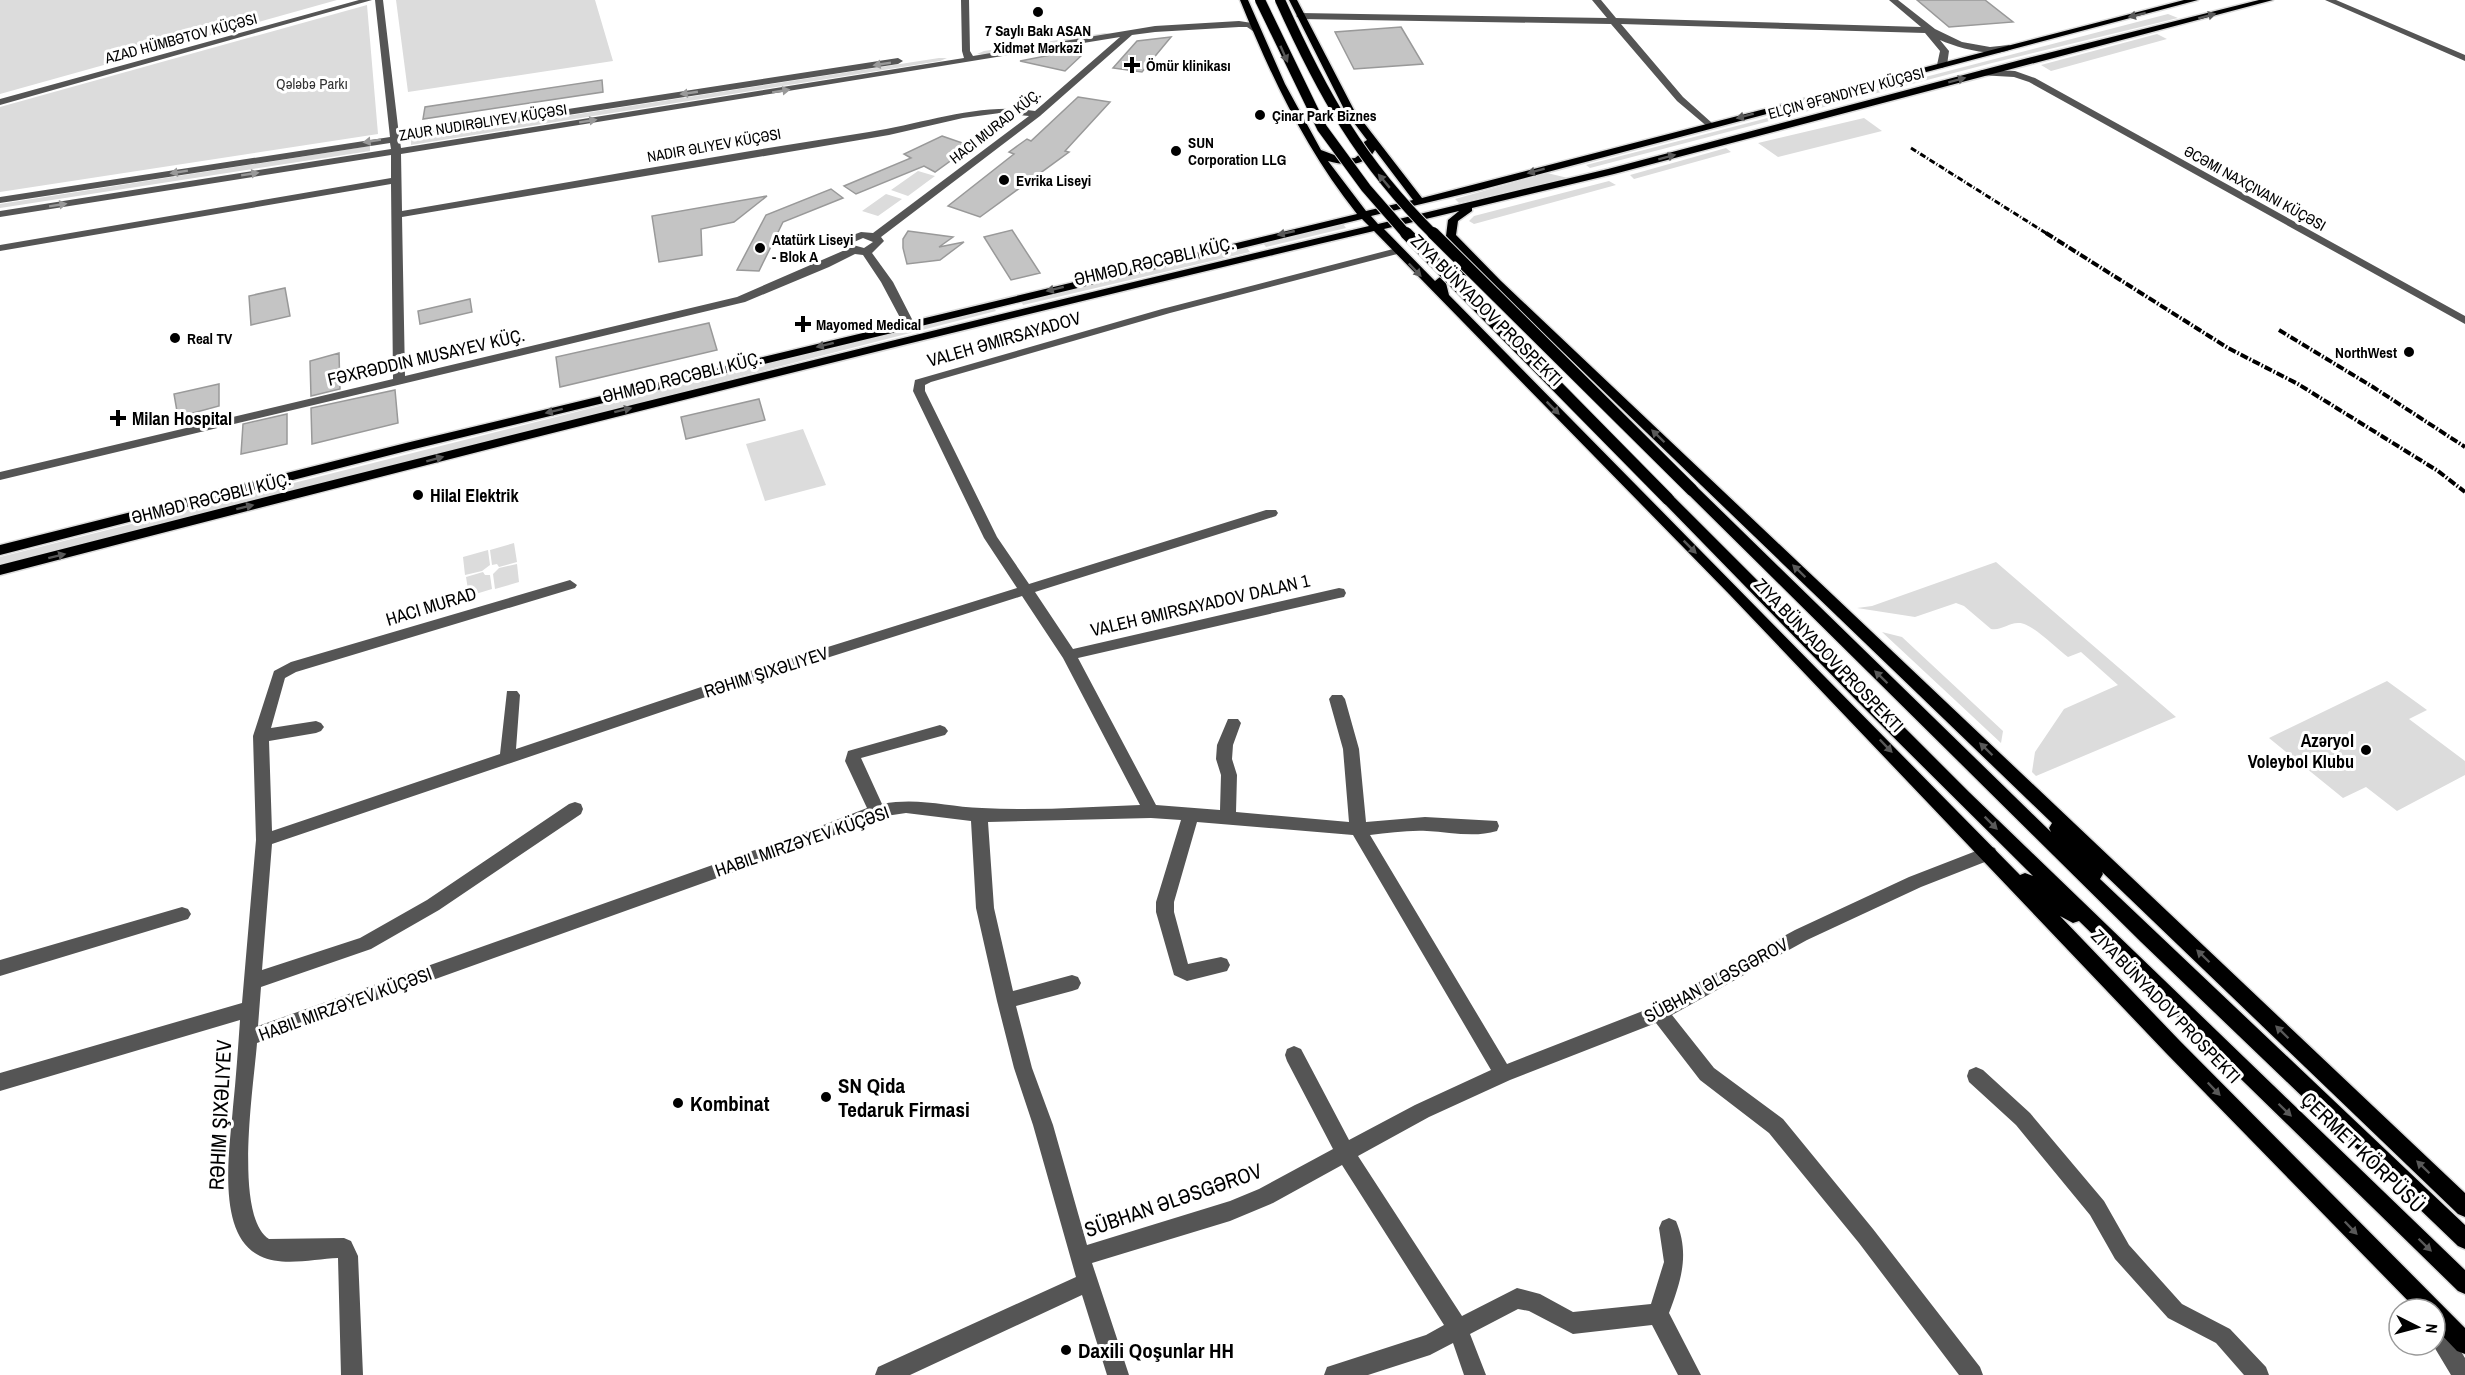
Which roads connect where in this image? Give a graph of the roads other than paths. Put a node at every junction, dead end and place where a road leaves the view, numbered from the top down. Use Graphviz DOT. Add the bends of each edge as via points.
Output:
graph roads {
  1 [pos="368,0"];
  2 [pos="379,0"];
  3 [pos="965,0"];
  4 [pos="1244,0"];
  5 [pos="1260,0"];
  6 [pos="1280,0"];
  7 [pos="1293,0"];
  8 [pos="1596,0"];
  9 [pos="1893,0"];
  10 [pos="2194,0"];
  11 [pos="2269,0"];
  12 [pos="2329,0"];
  13 [pos="1248,10"];
  14 [pos="2157,10"];
  15 [pos="1300,15"];
  16 [pos="1613,21"];
  17 [pos="2182,22"];
  18 [pos="1109,30"];
  19 [pos="1256,30"];
  20 [pos="1928,30"];
  21 [pos="1129,35"];
  22 [pos="1049,48"];
  23 [pos="2009,48"];
  24 [pos="968,55"];
  25 [pos="2465,58"];
  26 [pos="2031,60"];
  27 [pos="1097,62"];
  28 [pos="1942,65"];
  29 [pos="1982,73"];
  30 [pos="2032,80"];
  31 [pos="0,102"];
  32 [pos="1037,114"];
  33 [pos="1708,125"];
  34 [pos="395,137"];
  35 [pos="1368,137"];
  36 [pos="396,151"];
  37 [pos="1316,151"];
  38 [pos="1582,159"];
  39 [pos="1611,172"];
  40 [pos="395,180"];
  41 [pos="0,200"];
  42 [pos="1419,201"];
  43 [pos="1487,202"];
  44 [pos="0,214"];
  45 [pos="1363,214"];
  46 [pos="396,215"];
  47 [pos="1375,228"];
  48 [pos="874,237"];
  49 [pos="1253,240"];
  50 [pos="0,248"];
  51 [pos="852,250"];
  52 [pos="866,251"];
  53 [pos="1397,251"];
  54 [pos="1264,253"];
  55 [pos="1497,283"];
  56 [pos="1446,301"];
  57 [pos="998,303"];
  58 [pos="1005,315"];
  59 [pos="2465,321"];
  60 [pos="909,324"];
  61 [pos="399,382"];
  62 [pos="0,476"];
  63 [pos="1271,513"];
  64 [pos="0,550"];
  65 [pos="1771,569"];
  66 [pos="0,570"];
  67 [pos="1742,576"];
  68 [pos="570,585"];
  69 [pos="1025,589"];
  70 [pos="1339,593"];
  71 [pos="1856,626"];
  72 [pos="1070,655"];
  73 [pos="512,694"];
  74 [pos="1337,699"];
  75 [pos="1233,723"];
  76 [pos="1864,723"];
  77 [pos="316,727"];
  78 [pos="940,731"];
  79 [pos="261,735"];
  80 [pos="508,758"];
  81 [pos="2011,773"];
  82 [pos="575,809"];
  83 [pos="877,811"];
  84 [pos="1151,811"];
  85 [pos="979,815"];
  86 [pos="1191,815"];
  87 [pos="1228,819"];
  88 [pos="1491,826"];
  89 [pos="1358,829"];
  90 [pos="264,840"];
  91 [pos="1989,853"];
  92 [pos="182,914"];
  93 [pos="2147,937"];
  94 [pos="2120,951"];
  95 [pos="1221,965"];
  96 [pos="0,968"];
  97 [pos="251,982"];
  98 [pos="1072,983"];
  99 [pos="1006,1001"];
  100 [pos="250,1009"];
  101 [pos="1659,1013"];
  102 [pos="248,1038"];
  103 [pos="2254,1039"];
  104 [pos="1294,1055"];
  105 [pos="2227,1055"];
  106 [pos="1503,1074"];
  107 [pos="1977,1076"];
  108 [pos="0,1082"];
  109 [pos="1345,1153"];
  110 [pos="2465,1207"];
  111 [pos="1669,1228"];
  112 [pos="2465,1239"];
  113 [pos="1080,1257"];
  114 [pos="1088,1282"];
  115 [pos="2465,1284"];
  116 [pos="2411,1290"];
  117 [pos="2415,1297"];
  118 [pos="2418,1297"];
  119 [pos="1658,1314"];
  120 [pos="2447,1325"];
  121 [pos="1458,1329"];
  122 [pos="2465,1343"];
  123 [pos="2447,1348"];
  124 [pos="352,1375"];
  125 [pos="886,1375"];
  126 [pos="1118,1375"];
  127 [pos="1335,1375"];
  128 [pos="1475,1375"];
  129 [pos="1690,1375"];
  130 [pos="1972,1375"];
  131 [pos="2258,1375"];
  132 [pos="2463,1375"];
  1 -- 31 [label="street, AZAD HÜMBƏTOV KÜÇƏSI"];
  2 -- 34 [label="street"];
  3 -- 24 [label="street"];
  4 -- 13 [label="main road, ZIYA BÜNYADOV PROSPEKTI"];
  5 -- 67 [label="main road, ZIYA BÜNYADOV PROSPEKTI, one-way, bridge" via="1306,101 1366,188 1414,244"];
  65 -- 6 [label="main road, ZIYA BÜNYADOV PROSPEKTI, one-way, bridge" via="1402,202 1368,162 1333,108"];
  7 -- 15 [label="main road"];
  8 -- 16 [label="street"];
  9 -- 20 [label="street"];
  10 -- 14 [label="main road, ELÇIN ƏFƏNDIYEV KÜÇƏSI"];
  17 -- 11 [label="main road, ELÇIN ƏFƏNDIYEV KÜÇƏSI, one-way"];
  12 -- 25 [label="street"];
  13 -- 18 [label="street, ZAUR NUDIRƏLIYEV KÜÇƏSI" via="1246,16 1237,18"];
  13 -- 19 [label="main road, ZIYA BÜNYADOV PROSPEKTI"];
  14 -- 17 [label="main road" via="2182,13 2187,17"];
  14 -- 23 [label="main road, ELÇIN ƏFƏNDIYEV KÜÇƏSI, one-way"];
  15 -- 16 [label="street"];
  15 -- 35 [label="main road" via="1339,92"];
  16 -- 20 [label="street"];
  16 -- 33 [label="street" via="1680,99"];
  17 -- 26 [label="main road, ELÇIN ƏFƏNDIYEV KÜÇƏSI"];
  18 -- 21 [label="street" via="1122,30"];
  18 -- 24 [label="street, ZAUR NUDIRƏLIYEV KÜÇƏSI"];
  19 -- 21 [label="street, ZAUR NUDIRƏLIYEV KÜÇƏSI" via="1245,24 1231,24"];
  19 -- 37 [label="main road, ZIYA BÜNYADOV PROSPEKTI" via="1288,103"];
  20 -- 23 [label="street" via="1957,45"];
  20 -- 28 [label="street" via="1945,51"];
  21 -- 22 [label="street, ZAUR NUDIRƏLIYEV KÜÇƏSI"];
  21 -- 27 [label="street"];
  22 -- 24 [label="street, ZAUR NUDIRƏLIYEV KÜÇƏSI"];
  22 -- 27 [label="street" via="1081,47 1091,50"];
  23 -- 28 [label="main road, ELÇIN ƏFƏNDIYEV KÜÇƏSI"];
  24 -- 34 [label="street, ZAUR NUDIRƏLIYEV KÜÇƏSI, one-way"];
  36 -- 24 [label="street, ZAUR NUDIRƏLIYEV KÜÇƏSI, one-way"];
  26 -- 29 [label="main road, ELÇIN ƏFƏNDIYEV KÜÇƏSI"];
  26 -- 30 [label="street" via="2027,69"];
  27 -- 32 [label="street"];
  28 -- 33 [label="main road, ELÇIN ƏFƏNDIYEV KÜÇƏSI, one-way"];
  29 -- 30 [label="street, ƏCƏMI NAXÇIVANI KÜÇƏSI" via="2005,73"];
  39 -- 29 [label="main road, ELÇIN ƏFƏNDIYEV KÜÇƏSI, one-way"];
  30 -- 59 [label="street, ƏCƏMI NAXÇIVANI KÜÇƏSI"];
  32 -- 46 [label="street, NADIR ƏLIYEV KÜÇƏSI" via="994,111"];
  32 -- 48 [label="street"];
  33 -- 38 [label="main road, ELÇIN ƏFƏNDIYEV KÜÇƏSI"];
  34 -- 36 [label="street"];
  34 -- 41 [label="street, ZAUR NUDIRƏLIYEV KÜÇƏSI, one-way"];
  35 -- 37 [label="main road" via="1370,151 1355,160 1332,160"];
  35 -- 42 [label="main road"];
  36 -- 40 [label="street"];
  44 -- 36 [label="street, ZAUR NUDIRƏLIYEV KÜÇƏSI, one-way"];
  37 -- 45 [label="main road, ZIYA BÜNYADOV PROSPEKTI"];
  38 -- 39 [label="main road" via="1575,166 1580,172"];
  38 -- 42 [label="main road, ELÇIN ƏFƏNDIYEV KÜÇƏSI, one-way"];
  39 -- 43 [label="main road, ELÇIN ƏFƏNDIYEV KÜÇƏSI"];
  40 -- 46 [label="street"];
  40 -- 50 [label="street"];
  42 -- 45 [label="main road, ƏHMƏD RƏCƏBLI KÜÇ."];
  43 -- 47 [label="main road, ELÇIN ƏFƏNDIYEV KÜÇƏSI"];
  43 -- 55 [label="main road, ZIYA BÜNYADOV PROSPEKTI" via="1454,218 1451,236"];
  45 -- 47 [label="main road, ZIYA BÜNYADOV PROSPEKTI"];
  45 -- 49 [label="main road, ƏHMƏD RƏCƏBLI KÜÇ., one-way"];
  46 -- 61 [label="street"];
  47 -- 53 [label="main road, ZIYA BÜNYADOV PROSPEKTI"];
  47 -- 54 [label="main road, ƏHMƏD RƏCƏBLI KÜÇ."];
  48 -- 51 [label="street, FƏXRƏDDIN MUSAYEV KÜÇ." via="852,238 847,246"];
  48 -- 52 [label="street" via="878,244"];
  49 -- 54 [label="main road"];
  49 -- 57 [label="main road, ƏHMƏD RƏCƏBLI KÜÇ., one-way"];
  51 -- 52 [label="street"];
  51 -- 61 [label="street, FƏXRƏDDIN MUSAYEV KÜÇ." via="741,300"];
  52 -- 60 [label="street"];
  53 -- 56 [label="main road, ZIYA BÜNYADOV PROSPEKTI, one-way"];
  53 -- 69 [label="street, VALEH ƏMIRSAYADOV" via="1166,311 919,383 919,391 991,538"];
  54 -- 58 [label="main road, ƏHMƏD RƏCƏBLI KÜÇ."];
  55 -- 56 [label="main road" via="1474,272 1450,274 1440,282"];
  71 -- 55 [label="main road, ZIYA BÜNYADOV PROSPEKTI, one-way"];
  56 -- 76 [label="main road, ZIYA BÜNYADOV PROSPEKTI, one-way"];
  57 -- 58 [label="main road"];
  57 -- 60 [label="main road, ƏHMƏD RƏCƏBLI KÜÇ."];
  66 -- 58 [label="main road, ƏHMƏD RƏCƏBLI KÜÇ., one-way"];
  60 -- 64 [label="main road, ƏHMƏD RƏCƏBLI KÜÇ., one-way"];
  61 -- 62 [label="street, FƏXRƏDDIN MUSAYEV KÜÇ."];
  63 -- 69 [label="street"];
  65 -- 71 [label="main road"];
  93 -- 65 [label="main road, ZIYA BÜNYADOV PROSPEKTI, one-way"];
  67 -- 76 [label="main road"];
  67 -- 94 [label="main road, ZIYA BÜNYADOV PROSPEKTI, one-way"];
  68 -- 79 [label="street" via="303,664 279,675"];
  69 -- 72 [label="street, VALEH ƏMIRSAYADOV"];
  69 -- 80 [label="street"];
  70 -- 72 [label="street, VALEH ƏMIRSAYADOV DALAN 1"];
  81 -- 71 [label="main road, ZIYA BÜNYADOV PROSPEKTI, one-way"];
  72 -- 84 [label="street, VALEH ƏMIRSAYADOV"];
  73 -- 80 [label="street"];
  74 -- 89 [label="street" via="1351,749"];
  75 -- 87 [label="street" via="1224,759 1229,775"];
  76 -- 91 [label="main road, ZIYA BÜNYADOV PROSPEKTI, one-way"];
  77 -- 79 [label="street"];
  78 -- 83 [label="street" via="854,755 853,761"];
  79 -- 90 [label="street"];
  80 -- 90 [label="street"];
  81 -- 93 [label="main road"];
  110 -- 81 [label="main road, ZIYA BÜNYADOV PROSPEKTI, one-way"];
  82 -- 97 [label="street" via="433,905 365,944"];
  83 -- 85 [label="street, HABIL MIRZƏYEV KÜÇƏSI" via="906,806"];
  83 -- 102 [label="street, HABIL MIRZƏYEV KÜÇƏSI"];
  84 -- 85 [label="street, HABIL MIRZƏYEV KÜÇƏSI"];
  84 -- 86 [label="street, HABIL MIRZƏYEV KÜÇƏSI"];
  85 -- 99 [label="street" via="985,908"];
  86 -- 87 [label="street, HABIL MIRZƏYEV KÜÇƏSI"];
  86 -- 95 [label="street" via="1164,902 1165,912 1180,969 1188,973"];
  87 -- 89 [label="street, HABIL MIRZƏYEV KÜÇƏSI"];
  88 -- 89 [label="street, HABIL MIRZƏYEV KÜÇƏSI" via="1425,824"];
  89 -- 106 [label="street"];
  90 -- 97 [label="street"];
  91 -- 94 [label="main road"];
  91 -- 101 [label="street, SÜBHAN ƏLƏSGƏROV" via="1801,935"];
  91 -- 116 [label="main road, ZIYA BÜNYADOV PROSPEKTI, one-way"];
  92 -- 96 [label="street"];
  93 -- 103 [label="main road, ZIYA BÜNYADOV PROSPEKTI"];
  94 -- 105 [label="main road, ZIYA BÜNYADOV PROSPEKTI"];
  97 -- 100 [label="street"];
  98 -- 99 [label="street"];
  99 -- 113 [label="street"];
  100 -- 102 [label="street"];
  100 -- 108 [label="street, HABIL MIRZƏYEV KÜÇƏSI"];
  101 -- 106 [label="street, SÜBHAN ƏLƏSGƏROV"];
  101 -- 130 [label="street" via="1707,1074 1776,1126"];
  102 -- 124 [label="street" via="237,1177 248,1232 254,1244 275,1252 344,1248 348,1256"];
  103 -- 112 [label="main road, ÇERMET KÖRPÜSÜ"];
  104 -- 109 [label="street"];
  105 -- 115 [label="main road, ÇERMET KÖRPÜSÜ, one-way"];
  106 -- 109 [label="street, SÜBHAN ƏLƏSGƏROV" via="1422,1111"];
  107 -- 131 [label="street" via="2023,1119 2097,1208 2122,1252 2175,1311 2223,1336"];
  109 -- 113 [label="street, SÜBHAN ƏLƏSGƏROV" via="1230,1211"];
  109 -- 121 [label="street"];
  111 -- 119 [label="street" via="1676,1248 1674,1270"];
  113 -- 114 [label="street"];
  114 -- 125 [label="street"];
  114 -- 126 [label="street"];
  116 -- 117 [label="street"];
  116 -- 118 [label="main road, ZIYA BÜNYADOV PROSPEKTI"];
  119 -- 121 [label="street" via="1573,1323 1561,1320 1535,1302 1517,1298"];
  119 -- 129 [label="street"];
  120 -- 122 [label="main road"];
  121 -- 127 [label="street" via="1430,1344"];
  121 -- 128 [label="street"];
  123 -- 132 [label="street"];
}
